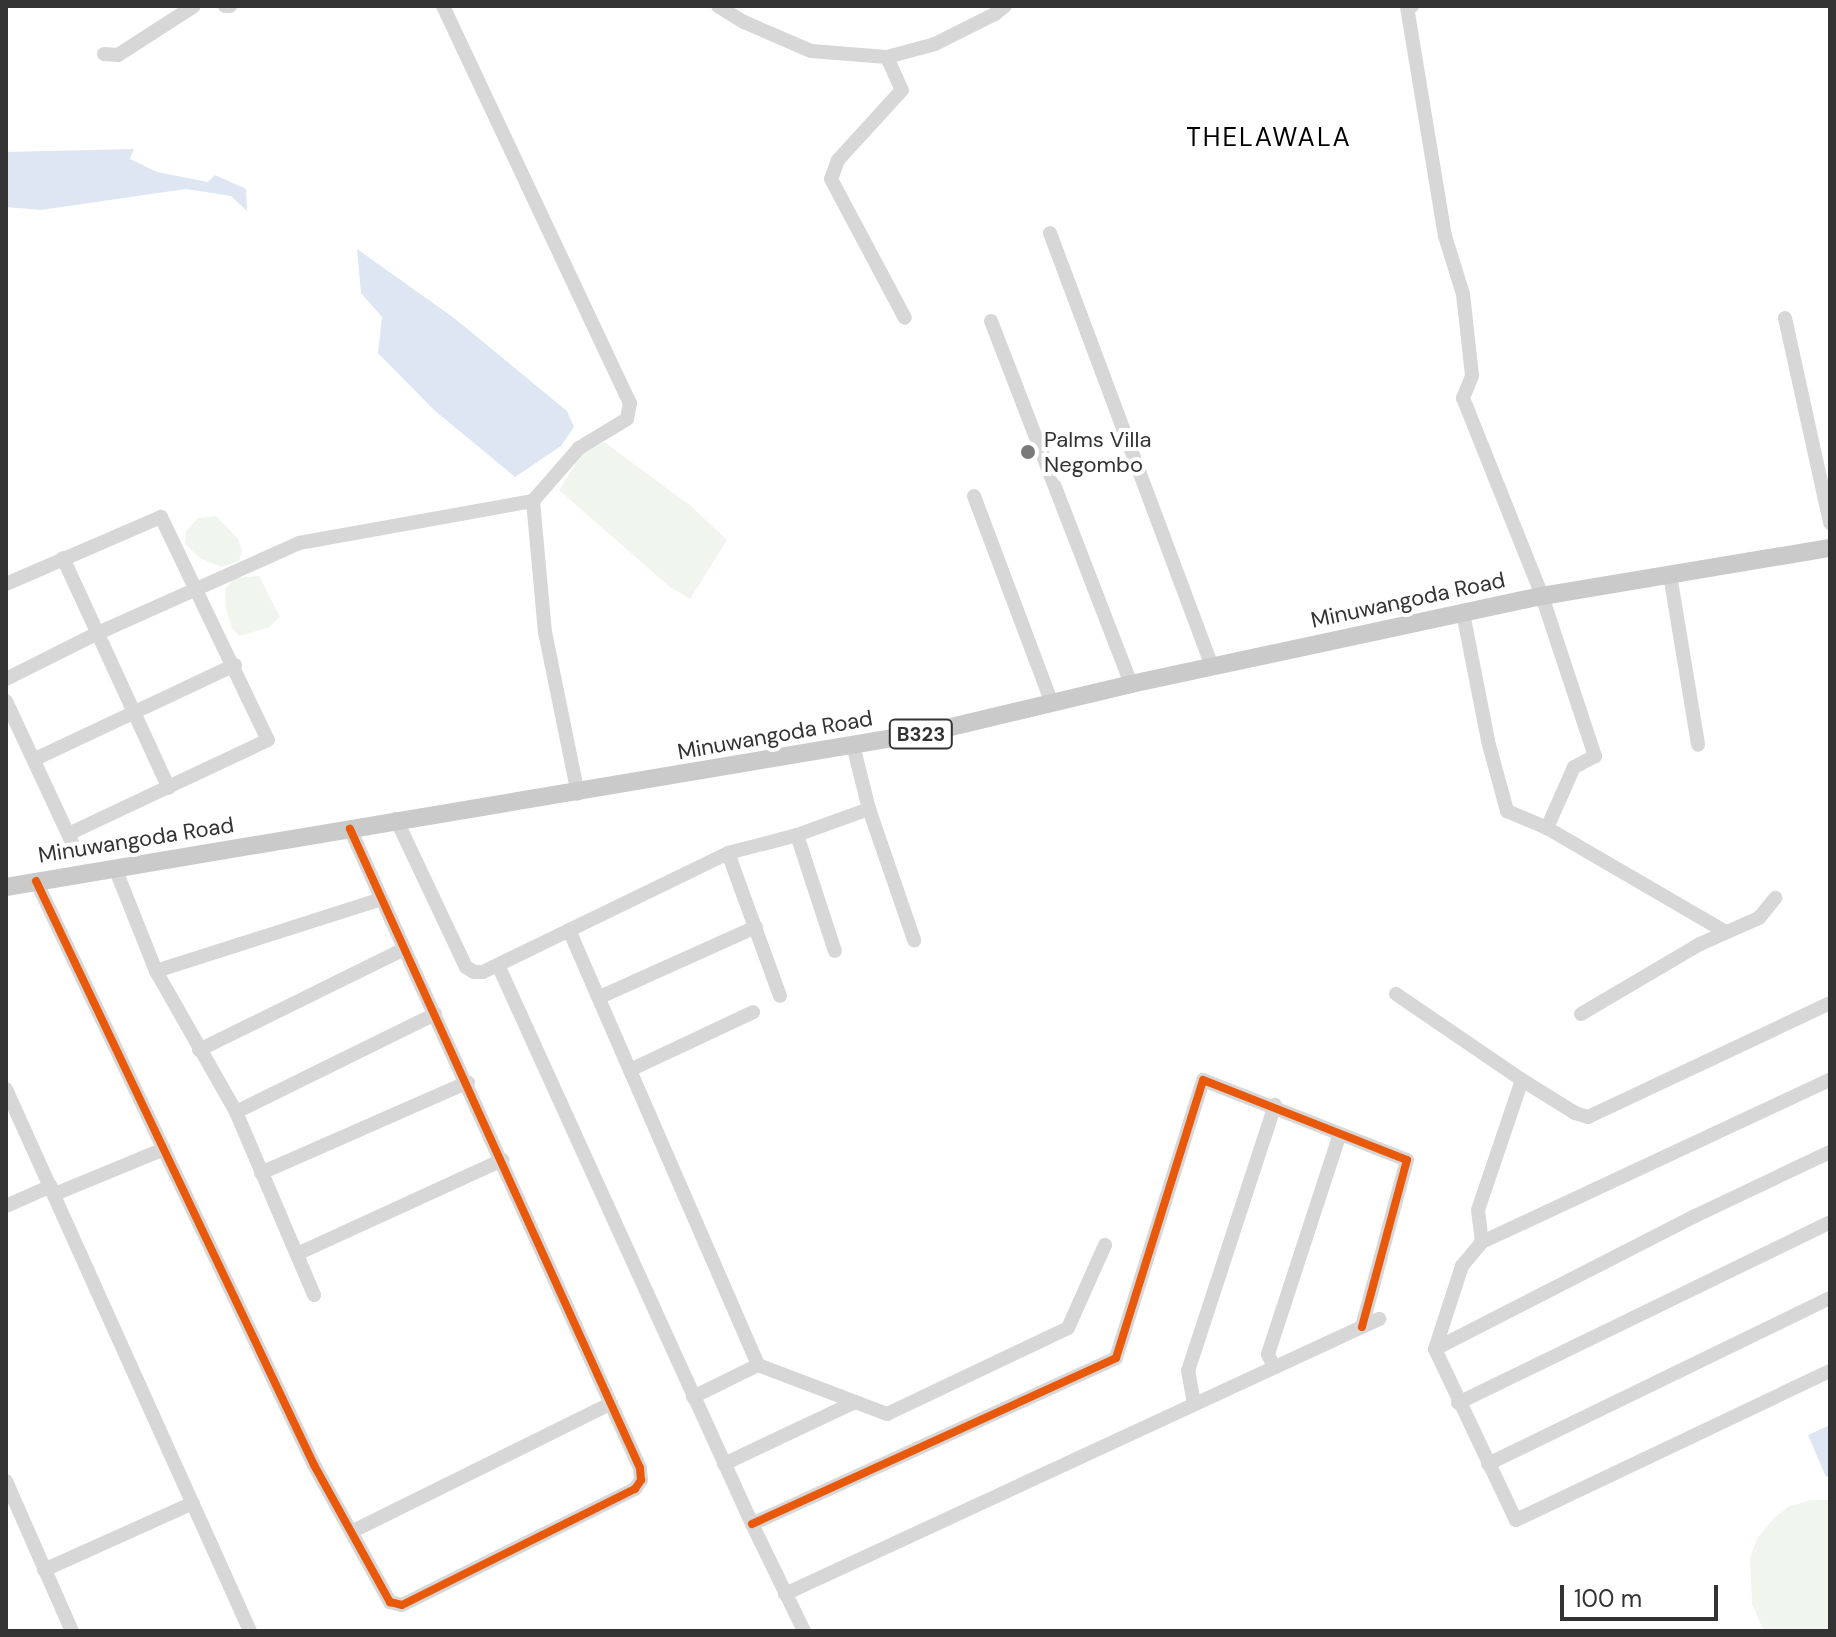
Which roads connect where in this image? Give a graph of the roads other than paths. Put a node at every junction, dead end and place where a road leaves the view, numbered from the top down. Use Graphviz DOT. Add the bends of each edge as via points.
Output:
graph roads {
  1 [pos="194,6"];
  2 [pos="443,6"];
  3 [pos="718,6"];
  4 [pos="1005,6"];
  5 [pos="1412,6"];
  6 [pos="104,54"];
  7 [pos="887,57"];
  8 [pos="1050,233"];
  9 [pos="905,318"];
  10 [pos="1785,318"];
  11 [pos="991,321"];
  12 [pos="974,496"];
  13 [pos="533,501"];
  14 [pos="1830,523"];
  15 [pos="1830,548"];
  16 [pos="63,558"];
  17 [pos="1670,575"];
  18 [pos="6,584"];
  19 [pos="199,589"];
  20 [pos="1542,596"];
  21 [pos="1463,613"];
  22 [pos="98,633"];
  23 [pos="235,665"];
  24 [pos="1212,667"];
  25 [pos="6,679"];
  26 [pos="1131,684"];
  27 [pos="6,701"];
  28 [pos="1052,703"];
  29 [pos="135,712"];
  30 [pos="853,745"];
  31 [pos="1698,745"];
  32 [pos="35,759"];
  33 [pos="169,788"];
  34 [pos="578,794"];
  35 [pos="869,809"];
  36 [pos="396,819"];
  37 [pos="1547,828"];
  38 [pos="350,829"];
  39 [pos="70,833"];
  40 [pos="797,835"];
  41 [pos="77,853"];
  42 [pos="728,853"];
  43 [pos="115,868"];
  44 [pos="36,881"];
  45 [pos="6,887"];
  46 [pos="1775,898"];
  47 [pos="381,899"];
  48 [pos="756,927"];
  49 [pos="569,930"];
  50 [pos="1726,932"];
  51 [pos="914,940"];
  52 [pos="404,949"];
  53 [pos="835,951"];
  54 [pos="498,965"];
  55 [pos="156,971"];
  56 [pos="1396,994"];
  57 [pos="780,996"];
  58 [pos="600,997"];
  59 [pos="1830,1003"];
  60 [pos="753,1012"];
  61 [pos="435,1014"];
  62 [pos="1581,1014"];
  63 [pos="199,1050"];
  64 [pos="630,1070"];
  65 [pos="1522,1080"];
  66 [pos="1830,1080"];
  67 [pos="468,1082"];
  68 [pos="6,1089"];
  69 [pos="1275,1105"];
  70 [pos="236,1112"];
  71 [pos="1340,1134"];
  72 [pos="164,1149"];
  73 [pos="1830,1152"];
  74 [pos="502,1160"];
  75 [pos="261,1173"];
  76 [pos="53,1190"];
  77 [pos="6,1206"];
  78 [pos="1830,1222"];
  79 [pos="1482,1242"];
  80 [pos="1105,1245"];
  81 [pos="297,1254"];
  82 [pos="314,1295"];
  83 [pos="1830,1298"];
  84 [pos="1379,1319"];
  85 [pos="1362,1327"];
  86 [pos="1435,1349"];
  87 [pos="758,1365"];
  88 [pos="1274,1367"];
  89 [pos="1830,1371"];
  90 [pos="693,1397"];
  91 [pos="855,1402"];
  92 [pos="1458,1403"];
  93 [pos="610,1404"];
  94 [pos="1194,1404"];
  95 [pos="724,1464"];
  96 [pos="1488,1464"];
  97 [pos="6,1481"];
  98 [pos="193,1503"];
  99 [pos="752,1524"];
  100 [pos="353,1531"];
  101 [pos="44,1570"];
  102 [pos="785,1594"];
  103 [pos="72,1631"];
  104 [pos="250,1631"];
  105 [pos="804,1631"];
  1 -- 6 [label="street" via="118,55"];
  2 -- 13 [label="street" via="630,403 627,419 579,448"];
  3 -- 7 [label="street" via="811,51"];
  4 -- 7 [label="street" via="935,44"];
  5 -- 20 [label="street" via="1407,7 1445,236 1463,294 1472,376 1463,398"];
  7 -- 9 [label="street" via="902,90 838,160 831,179"];
  8 -- 24 [label="street"];
  10 -- 14 [label="street"];
  11 -- 26 [label="street"];
  12 -- 28 [label="street"];
  13 -- 19 [label="street" via="299,543"];
  13 -- 34 [label="street" via="545,632"];
  15 -- 17 [label="main road, Minuwangoda Road / B323"];
  16 -- 18 [label="street"];
  16 -- 19 [label="street" via="161,517"];
  16 -- 22 [label="street"];
  17 -- 20 [label="main road, Minuwangoda Road / B323"];
  17 -- 31 [label="street"];
  19 -- 22 [label="street"];
  19 -- 23 [label="street"];
  20 -- 21 [label="main road, Minuwangoda Road / B323"];
  20 -- 37 [label="street" via="1595,756 1574,767"];
  21 -- 24 [label="main road, Minuwangoda Road / B323"];
  21 -- 37 [label="street" via="1507,811"];
  22 -- 25 [label="street"];
  22 -- 29 [label="street"];
  23 -- 29 [label="street"];
  23 -- 33 [label="street" via="268,740"];
  24 -- 26 [label="main road, Minuwangoda Road / B323"];
  26 -- 28 [label="main road, Minuwangoda Road / B323"];
  27 -- 32 [label="street"];
  28 -- 30 [label="main road, Minuwangoda Road / B323"];
  29 -- 32 [label="street"];
  29 -- 33 [label="street"];
  30 -- 34 [label="main road, Minuwangoda Road / B323"];
  30 -- 35 [label="street"];
  32 -- 39 [label="street"];
  33 -- 39 [label="street"];
  34 -- 36 [label="main road, Minuwangoda Road / B323"];
  35 -- 40 [label="street"];
  35 -- 51 [label="street"];
  36 -- 38 [label="main road, Minuwangoda Road / B323"];
  36 -- 54 [label="street" via="466,967 483,972"];
  37 -- 50 [label="street"];
  38 -- 43 [label="main road, Minuwangoda Road / B323"];
  38 -- 47 [label="street"];
  39 -- 41 [label="street"];
  40 -- 42 [label="street"];
  40 -- 53 [label="street"];
  42 -- 48 [label="street"];
  42 -- 49 [label="street"];
  43 -- 44 [label="main road, Minuwangoda Road / B323"];
  43 -- 55 [label="street"];
  44 -- 45 [label="main road, Minuwangoda Road / B323"];
  44 -- 72 [label="street"];
  46 -- 50 [label="street" via="1759,918"];
  47 -- 52 [label="street"];
  47 -- 55 [label="street"];
  48 -- 57 [label="street"];
  48 -- 58 [label="street"];
  49 -- 54 [label="street"];
  49 -- 58 [label="street"];
  50 -- 62 [label="street"];
  52 -- 61 [label="street"];
  52 -- 63 [label="street"];
  54 -- 90 [label="street"];
  55 -- 63 [label="street"];
  56 -- 65 [label="street"];
  58 -- 64 [label="street"];
  59 -- 65 [label="street" via="1599,1115 1575,1113"];
  60 -- 64 [label="street"];
  61 -- 67 [label="street"];
  61 -- 70 [label="street"];
  63 -- 70 [label="street"];
  64 -- 87 [label="street"];
  65 -- 79 [label="street" via="1478,1210"];
  66 -- 79 [label="street"];
  67 -- 74 [label="street"];
  67 -- 75 [label="street"];
  68 -- 76 [label="street"];
  69 -- 71 [label="street"];
  69 -- 94 [label="street" via="1188,1371"];
  69 -- 99 [label="street" via="1203,1080 1116,1358"];
  70 -- 75 [label="street"];
  71 -- 85 [label="street" via="1407,1160"];
  71 -- 88 [label="street" via="1268,1354"];
  72 -- 76 [label="street"];
  72 -- 100 [label="street" via="314,1465"];
  73 -- 86 [label="street"];
  74 -- 81 [label="street"];
  74 -- 93 [label="street"];
  75 -- 81 [label="street"];
  76 -- 77 [label="street"];
  76 -- 98 [label="street"];
  78 -- 92 [label="street"];
  79 -- 86 [label="street" via="1462,1266"];
  80 -- 91 [label="street" via="1068,1328 887,1414"];
  81 -- 82 [label="street"];
  83 -- 96 [label="street"];
  84 -- 85 [label="street"];
  85 -- 88 [label="street"];
  86 -- 92 [label="street"];
  87 -- 90 [label="street"];
  87 -- 91 [label="street"];
  88 -- 94 [label="street"];
  89 -- 96 [label="street" via="1516,1520"];
  90 -- 95 [label="street"];
  91 -- 95 [label="street"];
  92 -- 96 [label="street"];
  93 -- 100 [label="street"];
  93 -- 100 [label="street" via="640,1468 635,1489 415,1600 390,1602"];
  94 -- 102 [label="street"];
  95 -- 99 [label="street"];
  97 -- 101 [label="street"];
  98 -- 101 [label="street"];
  98 -- 104 [label="street"];
  99 -- 102 [label="street"];
  101 -- 103 [label="street"];
  102 -- 105 [label="street"];
}
